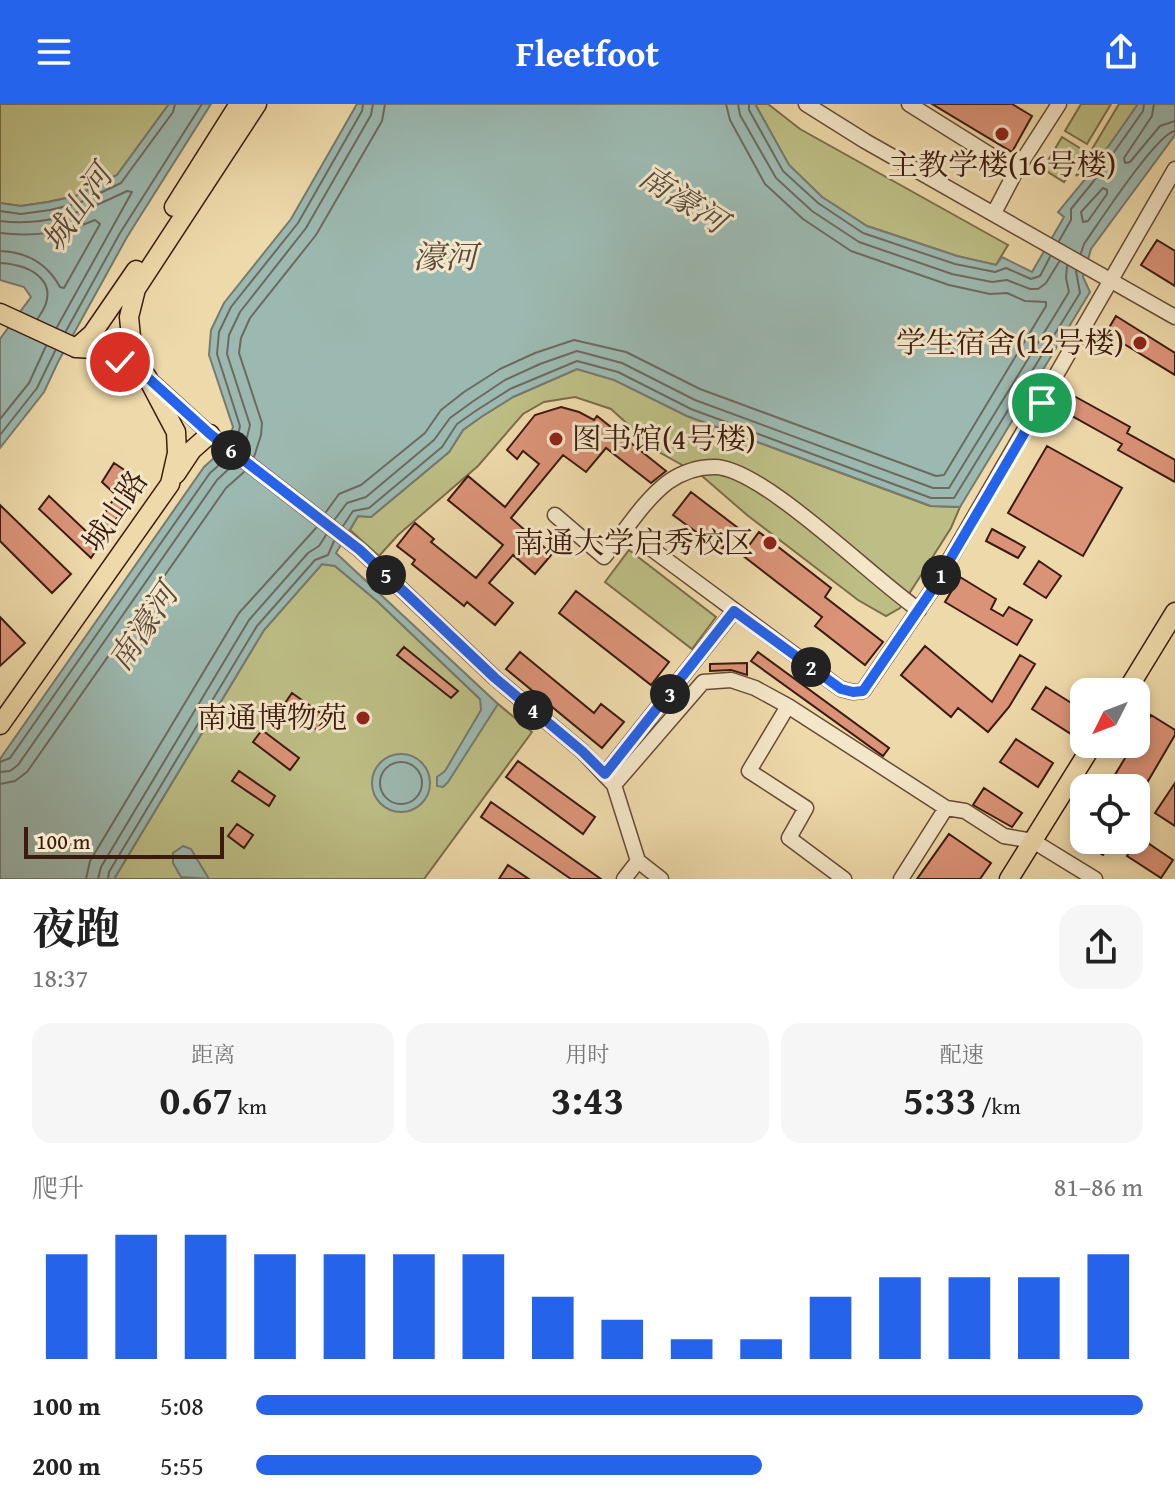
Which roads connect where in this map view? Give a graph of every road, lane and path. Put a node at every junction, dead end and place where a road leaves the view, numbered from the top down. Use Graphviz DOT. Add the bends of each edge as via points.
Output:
graph roads {
  1 [pos="239,104"];
  2 [pos="257,104"];
  3 [pos="806,104"];
  4 [pos="909,104"];
  5 [pos="1059,104"];
  6 [pos="1175,169"];
  7 [pos="1016,171"];
  8 [pos="994,213"];
  9 [pos="1106,276"];
  10 [pos="6,316"];
  11 [pos="1175,317"];
  12 [pos="73,347"];
  13 [pos="147,377"];
  14 [pos="215,438"];
  15 [pos="170,484"];
  16 [pos="555,515"];
  17 [pos="626,530"];
  18 [pos="919,610"];
  19 [pos="734,611"];
  20 [pos="1175,612"];
  21 [pos="1135,678"];
  22 [pos="788,706"];
  23 [pos="0,725"];
  24 [pos="1084,758"];
  25 [pos="609,779"];
  26 [pos="946,808"];
  27 [pos="1033,841"];
  28 [pos="638,861"];
  29 [pos="624,879"];
  30 [pos="661,879"];
  31 [pos="844,879"];
  32 [pos="901,879"];
  33 [pos="1009,879"];
  34 [pos="1095,879"];
  1 -- 12 [label="main road" via="128,282 92,334"];
  2 -- 13 [label="main road, 城山路" via="136,289 129,334 133,357"];
  3 -- 8 [label="street"];
  4 -- 7 [label="street"];
  5 -- 7 [label="street"];
  6 -- 9 [label="street"];
  7 -- 8 [label="street"];
  8 -- 9 [label="street"];
  9 -- 11 [label="street"];
  9 -- 18 [label="street"];
  10 -- 12 [label="main road"];
  12 -- 13 [label="main road" via="94,349"];
  13 -- 14 [label="street"];
  13 -- 15 [label="main road, 城山路" via="176,432"];
  14 -- 15 [label="main road" via="183,461"];
  14 -- 25 [label="street" via="360,550"];
  15 -- 23 [label="main road, 城山路"];
  16 -- 17 [label="street" via="604,557"];
  17 -- 18 [label="street" via="667,483 688,471 715,466 737,472 766,488"];
  17 -- 19 [label="street"];
  18 -- 19 [label="street" via="863,691 853,692 841,689"];
  19 -- 25 [label="street"];
  20 -- 21 [label="main road"];
  22 -- 25 [label="street" via="731,680 703,682"];
  22 -- 26 [label="street"];
  22 -- 31 [label="street" via="749,771 806,808 789,838"];
  24 -- 27 [label="main road"];
  25 -- 28 [label="street"];
  26 -- 27 [label="street" via="965,811 1004,836"];
  26 -- 32 [label="street"];
  27 -- 33 [label="main road"];
  27 -- 34 [label="street"];
  28 -- 29 [label="street"];
  28 -- 30 [label="street"];
}
